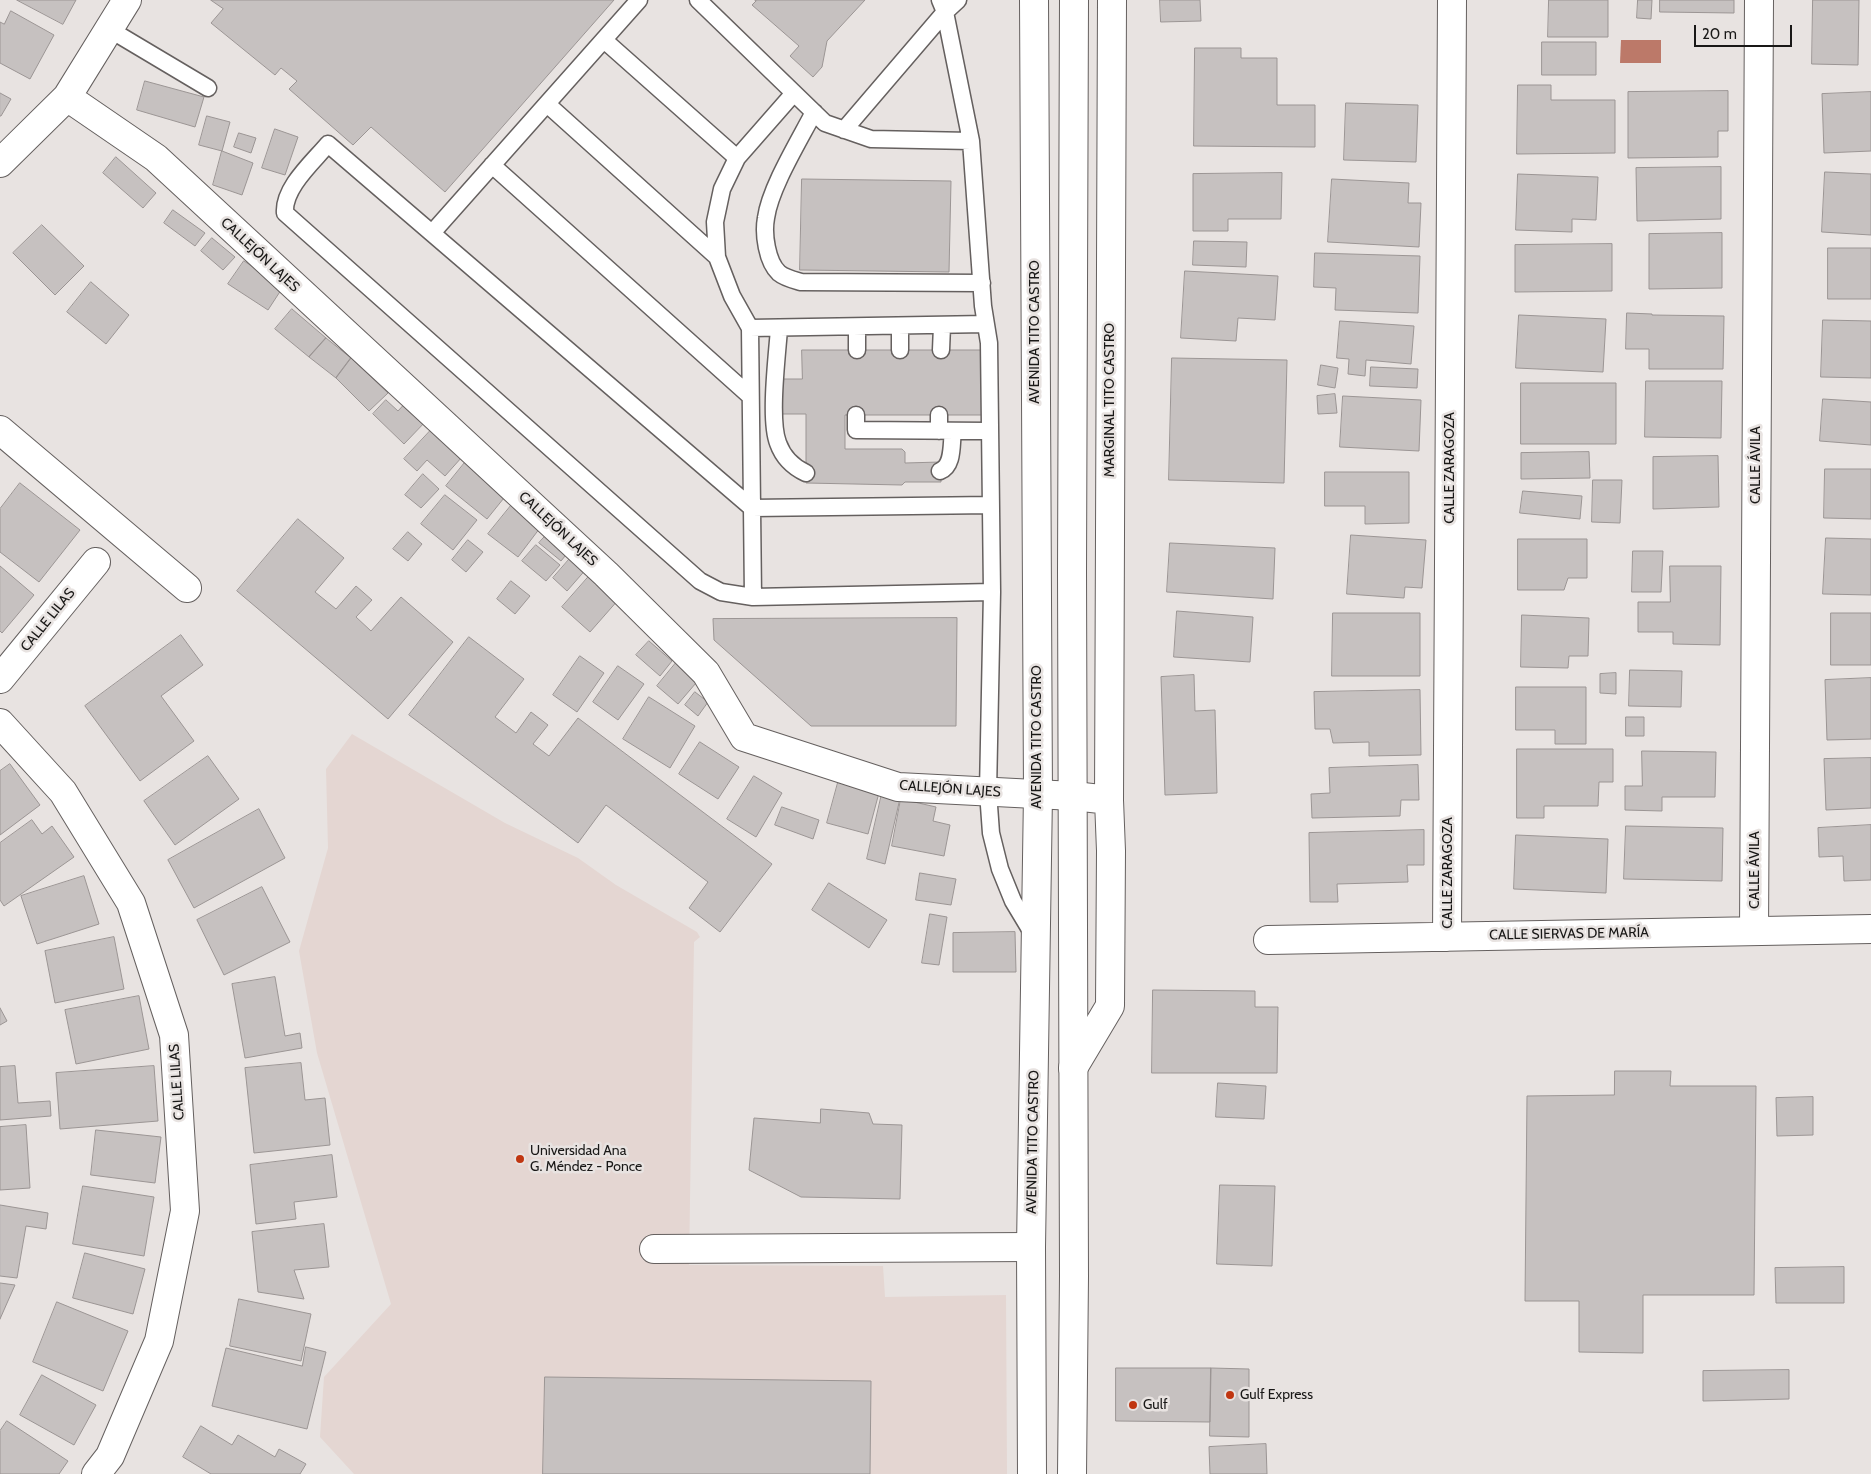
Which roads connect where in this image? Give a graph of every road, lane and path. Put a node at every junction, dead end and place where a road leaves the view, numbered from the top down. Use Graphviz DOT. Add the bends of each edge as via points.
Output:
graph roads {
  1 [pos="127,0"];
  2 [pos="639,0"];
  3 [pos="698,0"];
  4 [pos="958,0"];
  5 [pos="1034,0"];
  6 [pos="1074,0"];
  7 [pos="1112,0"];
  8 [pos="1452,0"];
  9 [pos="1759,0"];
  10 [pos="943,6"];
  11 [pos="109,29"];
  12 [pos="604,40"];
  13 [pos="208,88"];
  14 [pos="794,93"];
  15 [pos="67,97"];
  16 [pos="547,104"];
  17 [pos="814,112"];
  18 [pos="844,130"];
  19 [pos="971,141"];
  20 [pos="737,158"];
  21 [pos="0,163"];
  22 [pos="492,165"];
  23 [pos="432,233"];
  24 [pos="717,256"];
  25 [pos="982,283"];
  26 [pos="986,324"];
  27 [pos="900,326"];
  28 [pos="942,326"];
  29 [pos="857,327"];
  30 [pos="750,328"];
  31 [pos="778,328"];
  32 [pos="857,350"];
  33 [pos="900,350"];
  34 [pos="941,350"];
  35 [pos="750,396"];
  36 [pos="856,415"];
  37 [pos="943,426"];
  38 [pos="0,430"];
  39 [pos="989,432"];
  40 [pos="940,471"];
  41 [pos="806,473"];
  42 [pos="991,505"];
  43 [pos="752,508"];
  44 [pos="96,562"];
  45 [pos="187,588"];
  46 [pos="992,592"];
  47 [pos="753,597"];
  48 [pos="0,679"];
  49 [pos="0,723"];
  50 [pos="988,792"];
  51 [pos="1038,794"];
  52 [pos="1074,796"];
  53 [pos="1109,800"];
  54 [pos="1871,929"];
  55 [pos="1754,931"];
  56 [pos="1447,937"];
  57 [pos="1036,938"];
  58 [pos="1268,940"];
  59 [pos="1073,1068"];
  60 [pos="1031,1247"];
  61 [pos="654,1249"];
  62 [pos="96,1474"];
  63 [pos="1032,1474"];
  64 [pos="1072,1474"];
  1 -- 11 [label="street"];
  2 -- 12 [label="lane"];
  3 -- 14 [label="lane"];
  4 -- 10 [label="lane"];
  5 -- 51 [label="street, AVENIDA TITO CASTRO"];
  6 -- 52 [label="street"];
  7 -- 53 [label="street, MARGINAL TITO CASTRO"];
  8 -- 56 [label="street, CALLE ZARAGOZA"];
  9 -- 55 [label="street, CALLE ÁVILA"];
  10 -- 18 [label="lane"];
  10 -- 19 [label="lane"];
  11 -- 13 [label="lane"];
  11 -- 15 [label="street"];
  12 -- 16 [label="lane"];
  12 -- 20 [label="lane"];
  14 -- 17 [label="lane"];
  14 -- 20 [label="lane"];
  15 -- 21 [label="street"];
  15 -- 50 [label="street, CALLEJÓN LAJES" via="156,158 606,574 706,673 744,737 898,787"];
  16 -- 22 [label="lane"];
  16 -- 24 [label="lane"];
  17 -- 18 [label="lane" via="825,123"];
  17 -- 25 [label="lane" via="765,219 769,260 779,273 801,282"];
  18 -- 19 [label="lane" via="871,140"];
  19 -- 25 [label="lane"];
  20 -- 24 [label="lane" via="722,189 715,222"];
  22 -- 23 [label="lane"];
  22 -- 35 [label="lane"];
  23 -- 43 [label="lane"];
  23 -- 47 [label="lane" via="328,144 289,190 284,204 285,213 700,581 721,592"];
  24 -- 30 [label="lane" via="732,296"];
  25 -- 26 [label="lane"];
  26 -- 28 [label="lane"];
  26 -- 39 [label="lane"];
  27 -- 28 [label="lane"];
  27 -- 29 [label="lane"];
  27 -- 33 [label="lane"];
  28 -- 34 [label="lane"];
  29 -- 31 [label="lane"];
  29 -- 32 [label="lane"];
  30 -- 31 [label="lane"];
  30 -- 35 [label="lane"];
  31 -- 41 [label="lane" via="774,427 783,454"];
  35 -- 43 [label="lane"];
  36 -- 37 [label="lane" via="856,430 899,423"];
  37 -- 39 [label="lane"];
  37 -- 40 [label="lane" via="950,460 948,466"];
  38 -- 45 [label="street"];
  39 -- 42 [label="lane"];
  42 -- 43 [label="lane"];
  42 -- 46 [label="lane"];
  43 -- 47 [label="lane"];
  44 -- 48 [label="street, CALLE LILAS"];
  46 -- 47 [label="lane"];
  46 -- 50 [label="lane"];
  49 -- 62 [label="street, CALLE LILAS" via="64,792 132,903 174,1035 185,1212 159,1341 110,1456"];
  50 -- 51 [label="street, CALLEJÓN LAJES"];
  50 -- 57 [label="lane" via="991,834 1000,869 1013,901"];
  51 -- 52 [label="street, CALLEJÓN LAJES"];
  51 -- 57 [label="street, AVENIDA TITO CASTRO"];
  52 -- 53 [label="street, CALLEJÓN LAJES"];
  52 -- 59 [label="street"];
  53 -- 59 [label="street, MARGINAL TITO CASTRO" via="1110,1006"];
  54 -- 55 [label="street, CALLE SIERVAS DE MARÍA"];
  55 -- 56 [label="street, CALLE SIERVAS DE MARÍA"];
  56 -- 58 [label="street, CALLE SIERVAS DE MARÍA"];
  57 -- 60 [label="street, AVENIDA TITO CASTRO"];
  59 -- 64 [label="street"];
  60 -- 61 [label="street"];
  60 -- 63 [label="street, AVENIDA TITO CASTRO"];
}
